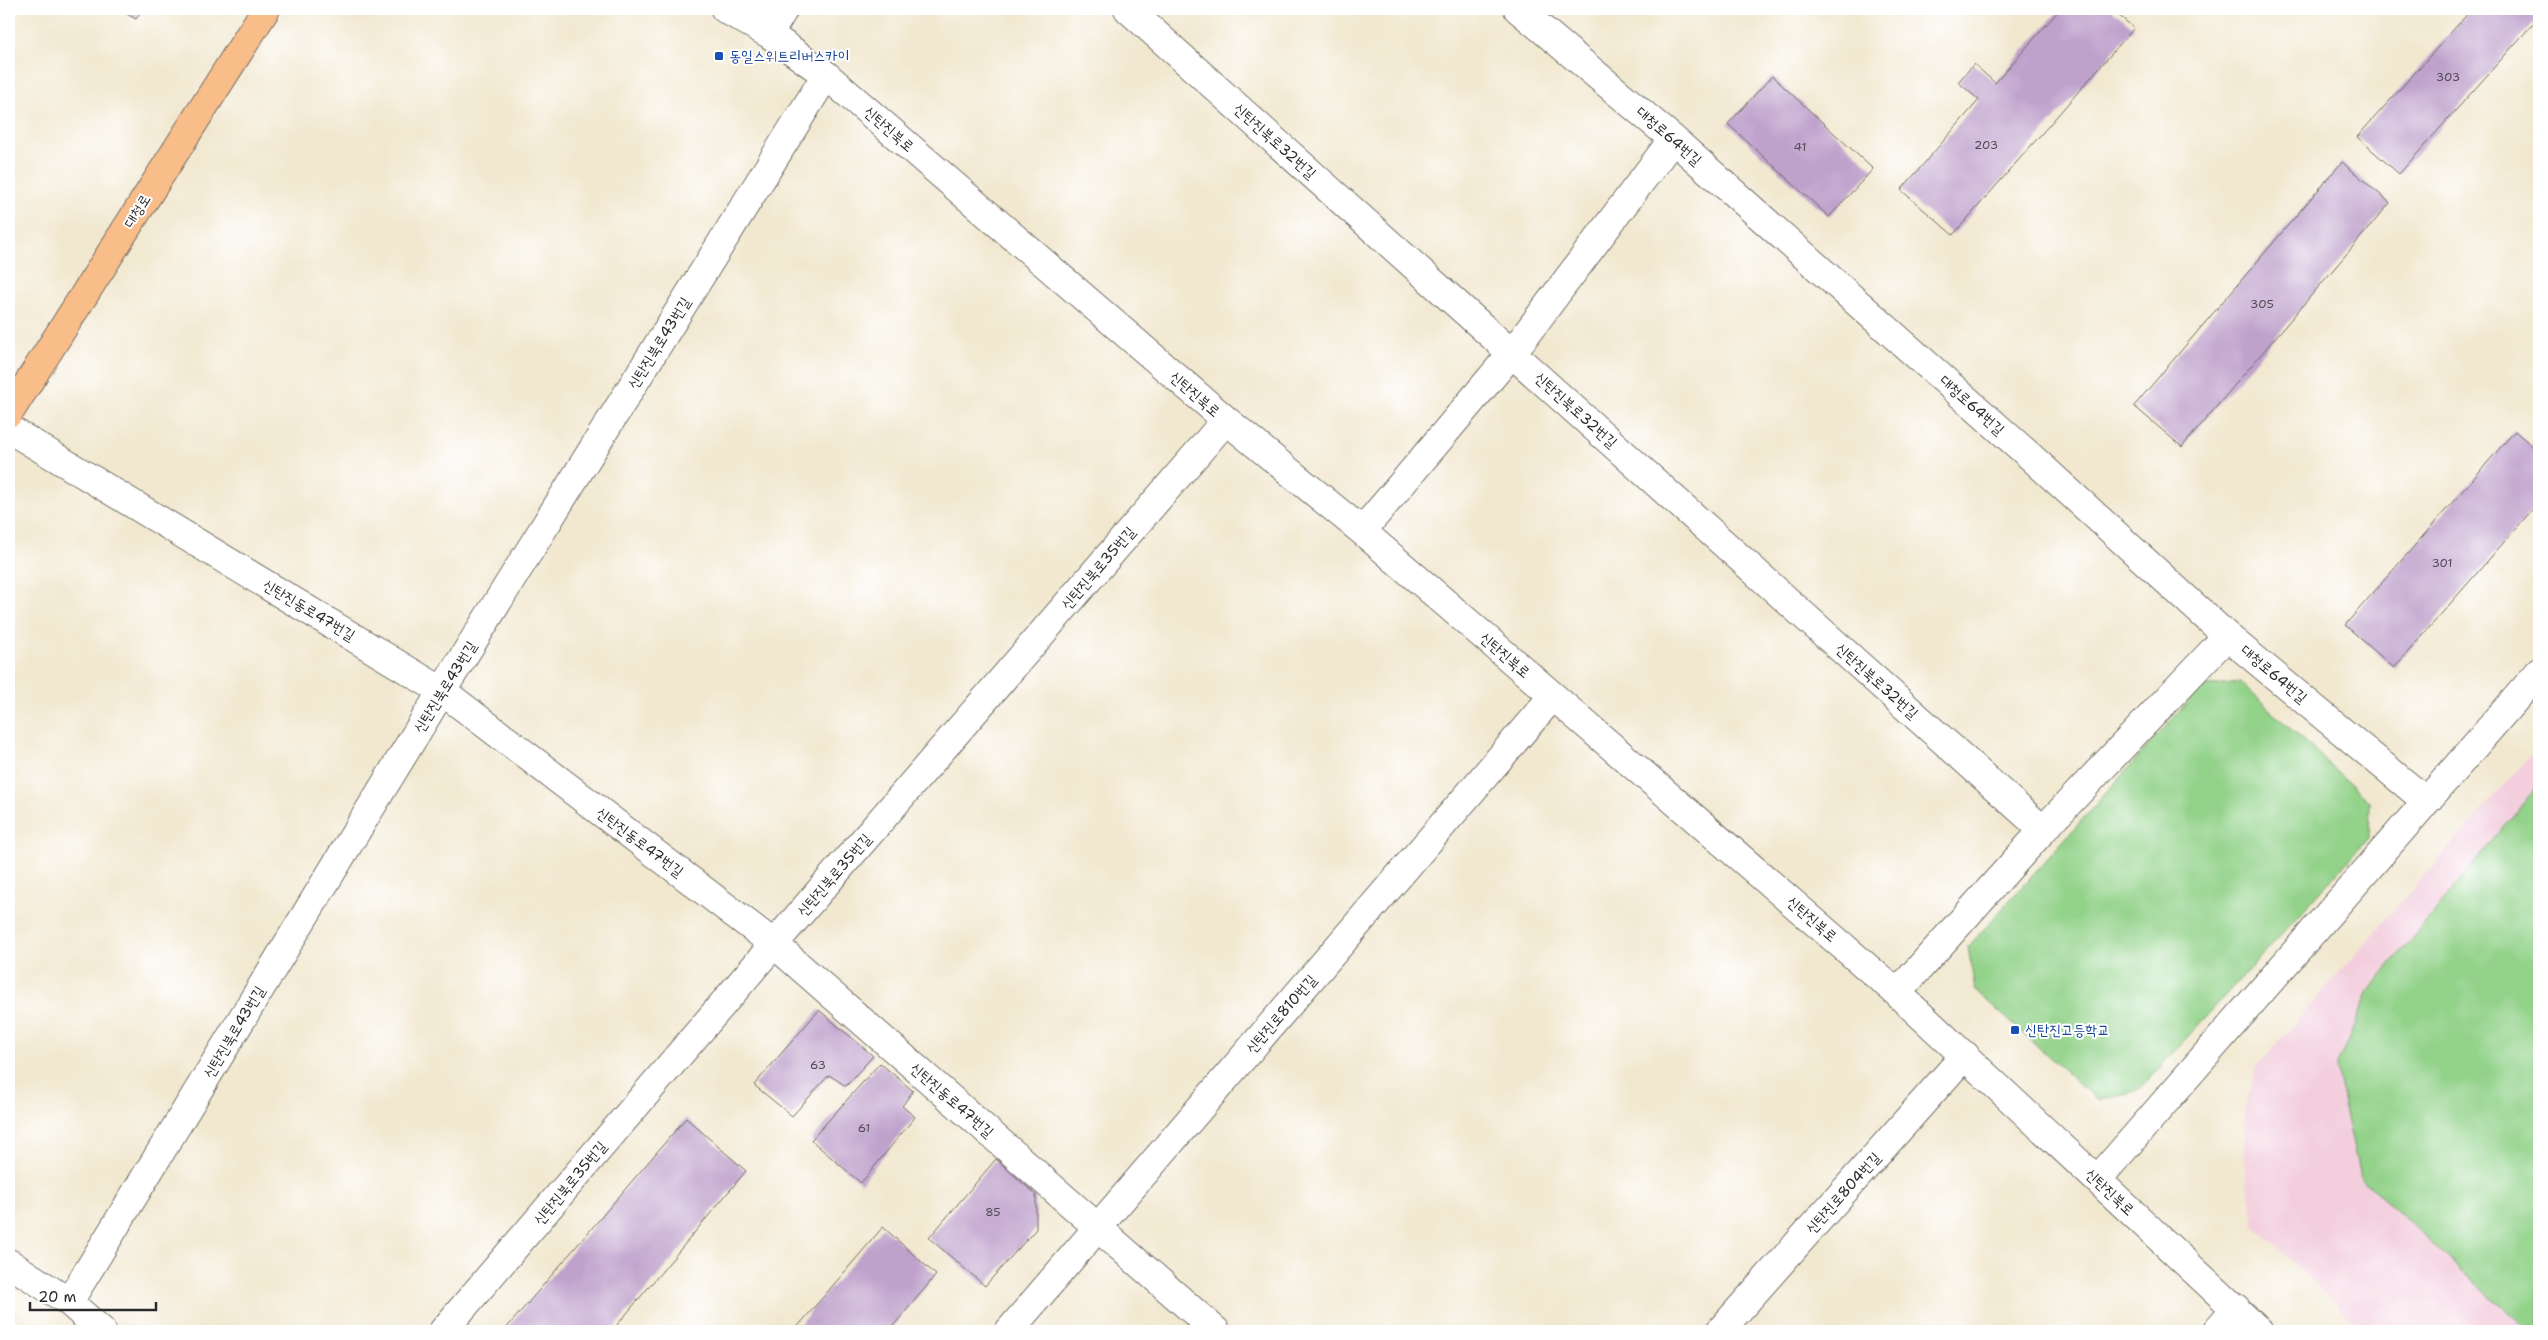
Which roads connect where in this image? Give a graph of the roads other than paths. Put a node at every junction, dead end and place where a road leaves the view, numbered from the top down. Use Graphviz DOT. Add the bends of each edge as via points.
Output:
graph roads {
  1 [pos="266,9"];
  2 [pos="725,9"];
  3 [pos="784,9"];
  4 [pos="1128,9"];
  5 [pos="1518,9"];
  6 [pos="768,34"];
  7 [pos="826,75"];
  8 [pos="1673,139"];
  9 [pos="1512,353"];
  10 [pos="9,413"];
  11 [pos="1226,420"];
  12 [pos="9,429"];
  13 [pos="1362,531"];
  14 [pos="2227,636"];
  15 [pos="2539,672"];
  16 [pos="442,691"];
  17 [pos="1554,696"];
  18 [pos="2426,801"];
  19 [pos="2043,830"];
  20 [pos="774,944"];
  21 [pos="1897,993"];
  22 [pos="1965,1055"];
  23 [pos="2096,1180"];
  24 [pos="1098,1228"];
  25 [pos="9,1263"];
  26 [pos="69,1302"];
  27 [pos="2236,1308"];
  28 [pos="102,1331"];
  29 [pos="443,1331"];
  30 [pos="1009,1331"];
  31 [pos="1216,1331"];
  32 [pos="1720,1331"];
  33 [pos="2216,1331"];
  34 [pos="2259,1331"];
  1 -- 10 [label="main road, 대청로"];
  2 -- 6 [label="street, 신탄진북로"];
  3 -- 6 [label="street"];
  4 -- 9 [label="street, 신탄진북로32번길"];
  5 -- 8 [label="street, 대청로64번길"];
  6 -- 7 [label="street, 신탄진북로"];
  7 -- 11 [label="street, 신탄진북로"];
  7 -- 16 [label="street, 신탄진북로43번길"];
  8 -- 9 [label="street"];
  8 -- 14 [label="street, 대청로64번길"];
  9 -- 13 [label="street"];
  9 -- 19 [label="street, 신탄진북로32번길"];
  11 -- 13 [label="street, 신탄진북로"];
  11 -- 20 [label="street, 신탄진북로35번길"];
  12 -- 16 [label="street, 신탄진동로47번길"];
  13 -- 17 [label="street, 신탄진북로"];
  14 -- 18 [label="street, 대청로64번길"];
  14 -- 19 [label="street"];
  15 -- 18 [label="street"];
  16 -- 20 [label="street, 신탄진동로47번길"];
  16 -- 26 [label="street, 신탄진북로43번길"];
  17 -- 21 [label="street, 신탄진북로"];
  17 -- 24 [label="street, 신탄진로810번길"];
  18 -- 23 [label="street"];
  19 -- 21 [label="street"];
  20 -- 24 [label="street, 신탄진동로47번길"];
  20 -- 29 [label="street, 신탄진북로35번길"];
  21 -- 22 [label="street, 신탄진북로"];
  22 -- 23 [label="street, 신탄진북로"];
  22 -- 32 [label="street, 신탄진로804번길"];
  23 -- 27 [label="street, 신탄진북로"];
  24 -- 30 [label="street, 신탄진로810번길"];
  24 -- 31 [label="street, 신탄진동로47번길"];
  25 -- 26 [label="street"];
  26 -- 28 [label="street"];
  27 -- 33 [label="street"];
  27 -- 34 [label="street, 신탄진북로"];
}
